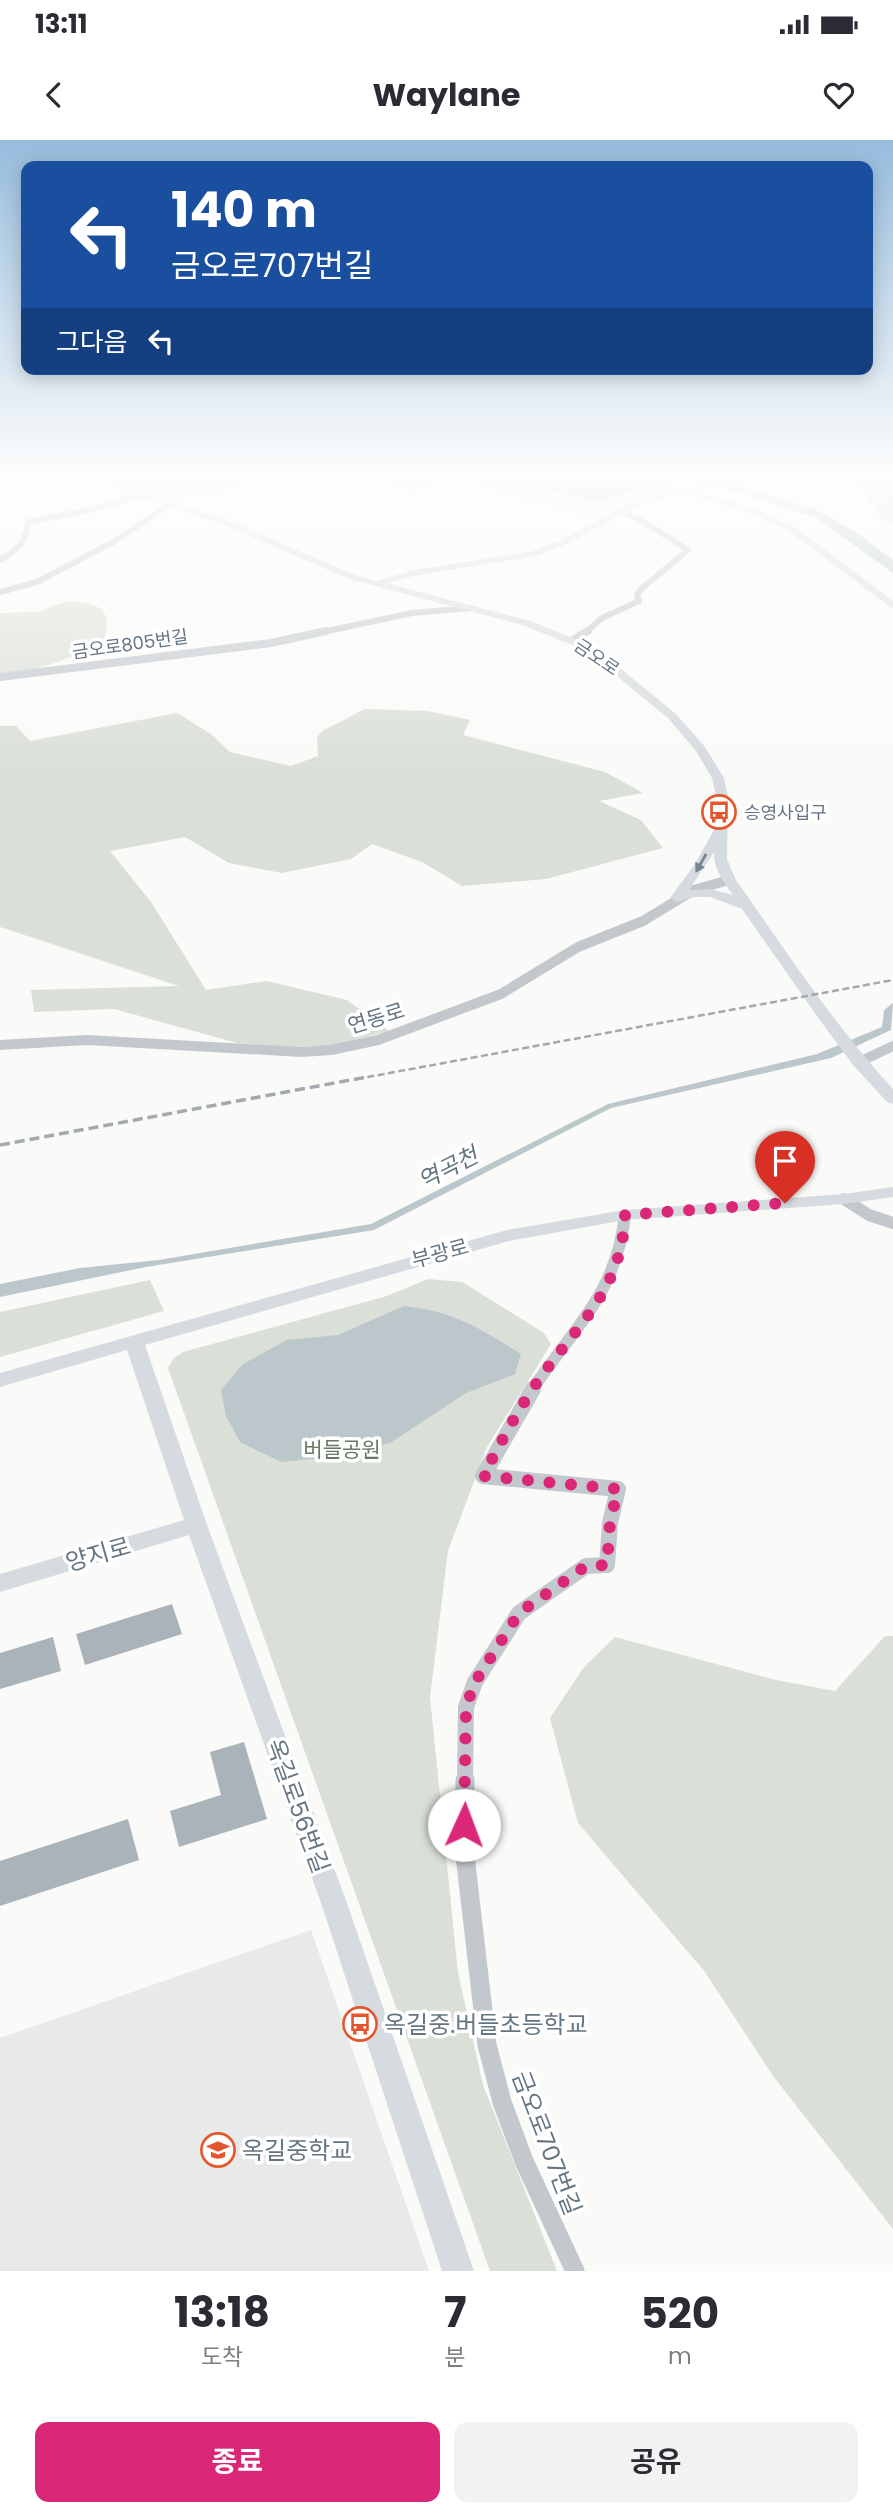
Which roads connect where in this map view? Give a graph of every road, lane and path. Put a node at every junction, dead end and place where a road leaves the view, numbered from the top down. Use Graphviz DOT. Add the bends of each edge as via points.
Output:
graph roads {
  1 [pos="53,574"];
  2 [pos="346,574"];
  3 [pos="410,574"];
  4 [pos="413,574"];
  5 [pos="658,574"];
  6 [pos="852,574"];
  7 [pos="376,584"];
  8 [pos="0,592"];
  9 [pos="414,593"];
  10 [pos="893,606"];
  11 [pos="471,608"];
  12 [pos="573,640"];
  13 [pos="0,677"];
  14 [pos="722,826"];
  15 [pos="729,880"];
  16 [pos="677,898"];
  17 [pos="745,905"];
  18 [pos="0,1045"];
  19 [pos="893,1046"];
  20 [pos="857,1060"];
  21 [pos="893,1099"];
  22 [pos="893,1192"];
  23 [pos="844,1199"];
  24 [pos="625,1215"];
  25 [pos="893,1223"];
  26 [pos="134,1342"];
  27 [pos="0,1380"];
  28 [pos="196,1525"];
  29 [pos="0,1583"];
  30 [pos="458,2271"];
  31 [pos="575,2271"];
  1 -- 8 [label="street" via="23,589"];
  2 -- 7 [label="main road, 금오로"];
  3 -- 7 [label="main road"];
  4 -- 9 [label="main road" via="399,583"];
  5 -- 12 [label="street" via="643,584 637,594 639,601 602,618"];
  6 -- 10 [label="main road"];
  7 -- 9 [label="main road, 금오로"];
  9 -- 11 [label="main road, 금오로"];
  11 -- 12 [label="main road, 금오로"];
  11 -- 13 [label="street, 금오로805번길" via="405,614 271,643"];
  12 -- 14 [label="main road, 금오로" via="617,669 690,735 718,779"];
  14 -- 15 [label="main road, 금오로" via="720,859"];
  14 -- 16 [label="main road, one-way"];
  15 -- 16 [label="street, 연동로" via="701,884"];
  15 -- 17 [label="main road, 금오로"];
  16 -- 17 [label="main road" via="712,892"];
  16 -- 18 [label="street, 연동로" via="643,921 569,952 511,990 358,1046 302,1052 87,1040"];
  17 -- 20 [label="main road, 금오로"];
  19 -- 20 [label="street"];
  20 -- 21 [label="main road"];
  22 -- 23 [label="main road, 부광로"];
  23 -- 24 [label="main road, 부광로"];
  23 -- 25 [label="street"];
  24 -- 26 [label="main road, 부광로" via="461,1247"];
  24 -- 31 [label="street, 금오로707번길" via="624,1238 601,1300 533,1389 483,1476 618,1489 607,1565 586,1566 519,1613 475,1682 466,1707 464,1847 487,2045 533,2181"];
  26 -- 27 [label="main road, 부광로"];
  26 -- 28 [label="main road, 옥길로56번길"];
  28 -- 29 [label="main road, 양지로"];
  28 -- 30 [label="main road, 옥길로56번길" via="335,1906"];
}
